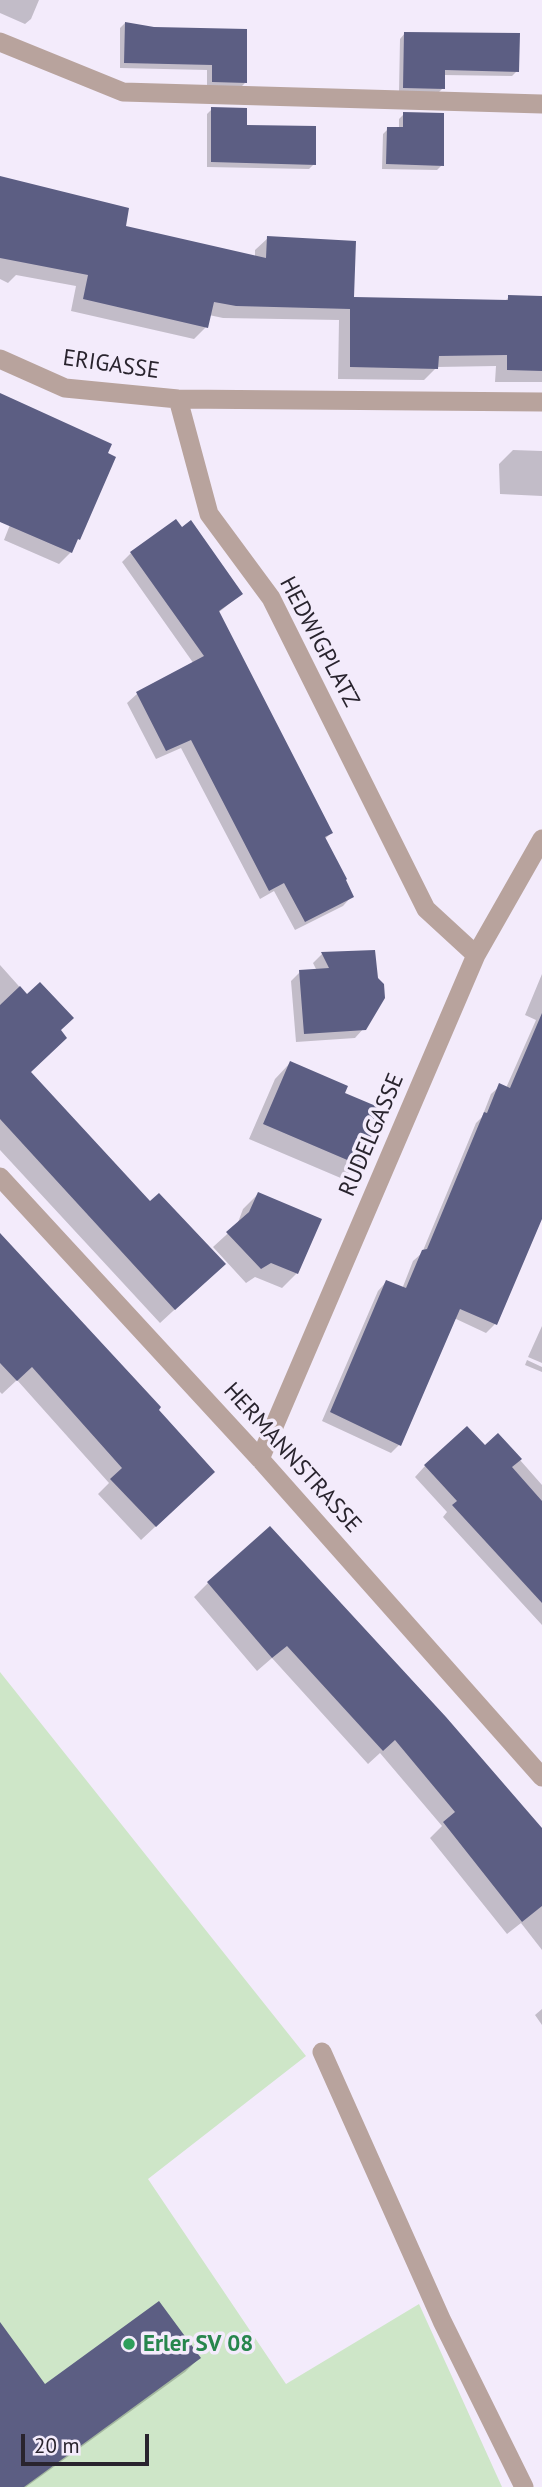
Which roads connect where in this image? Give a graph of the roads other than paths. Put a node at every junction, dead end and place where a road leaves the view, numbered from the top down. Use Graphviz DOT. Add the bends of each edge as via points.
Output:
graph roads {
  1 [pos="0,42"];
  2 [pos="542,104"];
  3 [pos="0,359"];
  4 [pos="178,400"];
  5 [pos="542,402"];
  6 [pos="542,839"];
  7 [pos="476,955"];
  8 [pos="0,1177"];
  9 [pos="260,1458"];
  10 [pos="542,1777"];
  11 [pos="322,2052"];
  12 [pos="524,2487"];
  1 -- 2 [label="street" via="123,92"];
  3 -- 4 [label="street, ERIGASSE" via="65,388"];
  4 -- 5 [label="street"];
  4 -- 7 [label="street, HEDWIGPLATZ" via="209,514 271,598 426,909"];
  6 -- 7 [label="street, RUDELGASSE"];
  7 -- 9 [label="street, RUDELGASSE"];
  8 -- 9 [label="street, HERMANNSTRASSE"];
  9 -- 10 [label="street, HERMANNSTRASSE"];
  11 -- 12 [label="street" via="442,2321"];
}
